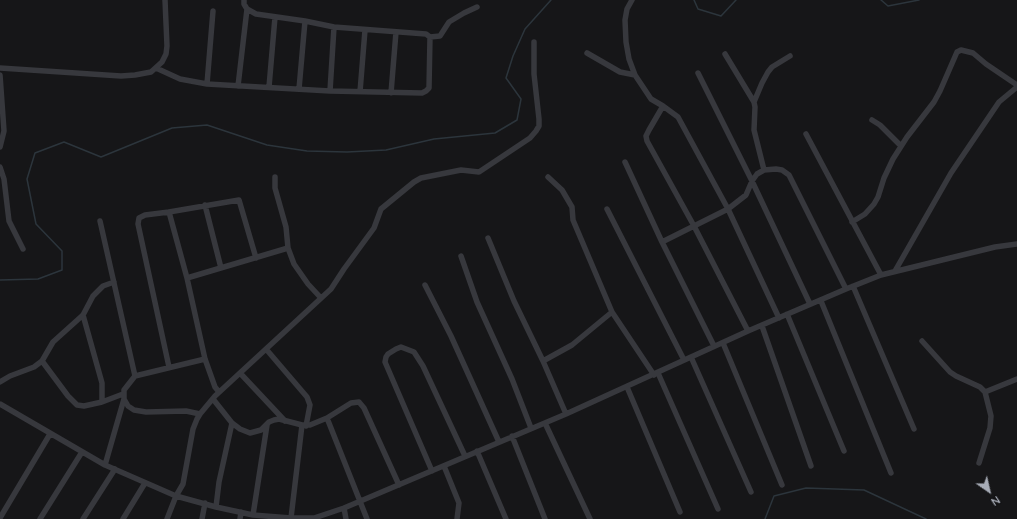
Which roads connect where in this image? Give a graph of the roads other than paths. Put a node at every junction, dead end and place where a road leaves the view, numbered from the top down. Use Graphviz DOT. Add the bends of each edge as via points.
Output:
graph roads {
  1 [pos="161,0"];
  2 [pos="165,0"];
  3 [pos="244,0"];
  4 [pos="632,0"];
  5 [pos="477,7"];
  6 [pos="247,9"];
  7 [pos="213,10"];
  8 [pos="166,14"];
  9 [pos="275,17"];
  10 [pos="306,21"];
  11 [pos="334,27"];
  12 [pos="365,30"];
  13 [pos="396,32"];
  14 [pos="430,37"];
  15 [pos="534,42"];
  16 [pos="587,53"];
  17 [pos="725,54"];
  18 [pos="790,56"];
  19 [pos="0,68"];
  20 [pos="156,68"];
  21 [pos="698,73"];
  22 [pos="635,74"];
  23 [pos="0,75"];
  24 [pos="207,84"];
  25 [pos="238,86"];
  26 [pos="1017,86"];
  27 [pos="269,87"];
  28 [pos="299,89"];
  29 [pos="330,91"];
  30 [pos="360,92"];
  31 [pos="392,93"];
  32 [pos="754,102"];
  33 [pos="663,106"];
  34 [pos="872,120"];
  35 [pos="806,134"];
  36 [pos="901,146"];
  37 [pos="0,147"];
  38 [pos="625,162"];
  39 [pos="0,166"];
  40 [pos="764,170"];
  41 [pos="275,177"];
  42 [pos="548,177"];
  43 [pos="752,181"];
  44 [pos="205,205"];
  45 [pos="607,209"];
  46 [pos="728,209"];
  47 [pos="169,212"];
  48 [pos="100,221"];
  49 [pos="852,222"];
  50 [pos="694,226"];
  51 [pos="488,238"];
  52 [pos="662,242"];
  53 [pos="1017,244"];
  54 [pos="288,248"];
  55 [pos="23,249"];
  56 [pos="460,256"];
  57 [pos="256,258"];
  58 [pos="221,268"];
  59 [pos="895,271"];
  60 [pos="881,275"];
  61 [pos="187,278"];
  62 [pos="114,282"];
  63 [pos="425,285"];
  64 [pos="853,286"];
  65 [pos="846,289"];
  66 [pos="321,298"];
  67 [pos="821,301"];
  68 [pos="810,304"];
  69 [pos="612,312"];
  70 [pos="788,314"];
  71 [pos="83,315"];
  72 [pos="779,318"];
  73 [pos="762,326"];
  74 [pos="748,331"];
  75 [pos="922,341"];
  76 [pos="723,343"];
  77 [pos="714,346"];
  78 [pos="266,349"];
  79 [pos="691,357"];
  80 [pos="205,359"];
  81 [pos="684,360"];
  82 [pos="42,361"];
  83 [pos="543,361"];
  84 [pos="169,367"];
  85 [pos="240,373"];
  86 [pos="656,374"];
  87 [pos="135,376"];
  88 [pos="1017,378"];
  89 [pos="0,382"];
  90 [pos="627,387"];
  91 [pos="219,392"];
  92 [pos="985,392"];
  93 [pos="123,397"];
  94 [pos="213,399"];
  95 [pos="102,402"];
  96 [pos="0,404"];
  97 [pos="200,414"];
  98 [pos="566,414"];
  99 [pos="327,418"];
  100 [pos="286,422"];
  101 [pos="546,422"];
  102 [pos="232,423"];
  103 [pos="267,425"];
  104 [pos="304,425"];
  105 [pos="531,428"];
  106 [pos="914,429"];
  107 [pos="50,434"];
  108 [pos="512,436"];
  109 [pos="499,442"];
  110 [pos="477,451"];
  111 [pos="844,451"];
  112 [pos="82,452"];
  113 [pos="465,456"];
  114 [pos="979,463"];
  115 [pos="105,465"];
  116 [pos="444,466"];
  117 [pos="811,466"];
  118 [pos="115,469"];
  119 [pos="432,471"];
  120 [pos="891,473"];
  121 [pos="145,482"];
  122 [pos="399,485"];
  123 [pos="782,485"];
  124 [pos="751,492"];
  125 [pos="176,496"];
  126 [pos="360,501"];
  127 [pos="205,503"];
  128 [pos="216,507"];
  129 [pos="344,508"];
  130 [pos="718,509"];
  131 [pos="241,512"];
  132 [pos="680,512"];
  133 [pos="253,515"];
  134 [pos="0,518"];
  135 [pos="279,518"];
  136 [pos="290,518"];
  137 [pos="314,518"];
  138 [pos="40,519"];
  139 [pos="83,519"];
  140 [pos="123,519"];
  141 [pos="168,519"];
  142 [pos="202,519"];
  143 [pos="240,519"];
  144 [pos="346,519"];
  145 [pos="367,519"];
  146 [pos="457,519"];
  147 [pos="506,519"];
  148 [pos="545,519"];
  149 [pos="590,519"];
  1 -- 8 [label="street"];
  2 -- 8 [label="street"];
  3 -- 6 [label="street"];
  4 -- 22 [label="street" via="625,20 629,59"];
  5 -- 14 [label="street" via="449,22 440,36"];
  6 -- 9 [label="street" via="256,14"];
  6 -- 25 [label="street"];
  7 -- 24 [label="street"];
  8 -- 20 [label="street" via="166,54"];
  9 -- 10 [label="street"];
  9 -- 27 [label="street"];
  10 -- 11 [label="street"];
  10 -- 28 [label="street"];
  11 -- 12 [label="street"];
  11 -- 29 [label="street"];
  12 -- 13 [label="street"];
  12 -- 30 [label="street"];
  13 -- 14 [label="street" via="426,34"];
  13 -- 31 [label="street"];
  14 -- 31 [label="street" via="429,88 422,93"];
  15 -- 66 [label="street" via="539,126 530,138 479,172 461,170 421,178 394,197 381,208 374,228"];
  16 -- 22 [label="street" via="620,72"];
  17 -- 32 [label="street"];
  18 -- 32 [label="street" via="768,72"];
  19 -- 20 [label="street" via="121,76 145,74"];
  20 -- 24 [label="street" via="180,79"];
  21 -- 43 [label="street"];
  22 -- 33 [label="street" via="651,99"];
  23 -- 37 [label="street" via="4,131"];
  24 -- 25 [label="street"];
  25 -- 27 [label="street"];
  26 -- 36 [label="street" via="973,52 956,52 934,102"];
  26 -- 59 [label="street" via="999,102 951,174"];
  27 -- 28 [label="street"];
  28 -- 29 [label="street"];
  29 -- 30 [label="street"];
  30 -- 31 [label="street"];
  32 -- 40 [label="street" via="754,130"];
  33 -- 46 [label="street" via="678,117"];
  33 -- 50 [label="street" via="648,130 647,141"];
  34 -- 36 [label="street"];
  35 -- 49 [label="street"];
  36 -- 49 [label="street" via="874,204 865,214"];
  38 -- 52 [label="street"];
  39 -- 55 [label="street" via="9,221"];
  40 -- 43 [label="street"];
  40 -- 65 [label="street" via="776,168 789,175"];
  41 -- 54 [label="street"];
  42 -- 69 [label="street" via="562,190 572,207 573,220"];
  43 -- 46 [label="street" via="746,194"];
  43 -- 68 [label="street"];
  44 -- 47 [label="street"];
  44 -- 57 [label="street" via="239,200"];
  44 -- 58 [label="street"];
  45 -- 81 [label="street"];
  46 -- 50 [label="street"];
  46 -- 72 [label="street"];
  47 -- 61 [label="street"];
  47 -- 84 [label="street" via="145,215 137,221"];
  48 -- 62 [label="street"];
  49 -- 60 [label="street"];
  50 -- 52 [label="street"];
  50 -- 74 [label="street"];
  51 -- 83 [label="street" via="514,302"];
  52 -- 77 [label="street"];
  53 -- 59 [label="street"];
  54 -- 57 [label="street"];
  54 -- 66 [label="street" via="294,264"];
  56 -- 105 [label="street"];
  57 -- 58 [label="street"];
  58 -- 61 [label="street"];
  59 -- 60 [label="street"];
  60 -- 64 [label="street"];
  61 -- 80 [label="street"];
  62 -- 71 [label="street" via="103,286 93,296"];
  62 -- 87 [label="street"];
  63 -- 109 [label="street"];
  64 -- 65 [label="street"];
  64 -- 106 [label="street"];
  65 -- 67 [label="street"];
  66 -- 78 [label="street"];
  67 -- 68 [label="street"];
  67 -- 120 [label="street"];
  68 -- 70 [label="street"];
  69 -- 83 [label="street" via="572,345"];
  69 -- 86 [label="street"];
  70 -- 72 [label="street"];
  70 -- 111 [label="street"];
  71 -- 82 [label="street" via="53,342"];
  71 -- 95 [label="street" via="102,383"];
  72 -- 73 [label="street"];
  73 -- 74 [label="street"];
  73 -- 117 [label="street"];
  74 -- 76 [label="street"];
  75 -- 92 [label="street" via="950,372"];
  76 -- 77 [label="street"];
  76 -- 123 [label="street"];
  77 -- 79 [label="street"];
  78 -- 85 [label="street"];
  78 -- 104 [label="street" via="307,397 310,405"];
  79 -- 81 [label="street"];
  79 -- 124 [label="street"];
  80 -- 84 [label="street"];
  80 -- 91 [label="street"];
  81 -- 86 [label="street"];
  82 -- 89 [label="street" via="34,368"];
  82 -- 95 [label="street" via="77,405"];
  83 -- 98 [label="street"];
  84 -- 87 [label="street"];
  85 -- 91 [label="street"];
  85 -- 100 [label="street"];
  86 -- 90 [label="street"];
  86 -- 130 [label="street"];
  87 -- 93 [label="street" via="124,390"];
  88 -- 92 [label="street"];
  90 -- 98 [label="street"];
  90 -- 132 [label="street"];
  91 -- 94 [label="street"];
  92 -- 114 [label="street" via="991,416 990,428"];
  93 -- 95 [label="street"];
  93 -- 97 [label="street" via="134,410 186,411"];
  93 -- 115 [label="street"];
  94 -- 97 [label="street"];
  94 -- 102 [label="street"];
  96 -- 107 [label="street"];
  97 -- 125 [label="street" via="193,429 183,484"];
  98 -- 101 [label="street"];
  99 -- 104 [label="street"];
  99 -- 122 [label="street" via="351,403 359,402"];
  99 -- 126 [label="street"];
  100 -- 103 [label="street" via="274,420"];
  100 -- 104 [label="street"];
  101 -- 105 [label="street"];
  101 -- 149 [label="street"];
  102 -- 103 [label="street" via="250,433"];
  102 -- 128 [label="street"];
  103 -- 133 [label="street"];
  104 -- 136 [label="street"];
  105 -- 108 [label="street"];
  107 -- 112 [label="street"];
  107 -- 134 [label="street"];
  108 -- 109 [label="street"];
  108 -- 148 [label="street"];
  109 -- 110 [label="street"];
  110 -- 113 [label="street"];
  110 -- 147 [label="street"];
  112 -- 115 [label="street"];
  112 -- 138 [label="street"];
  113 -- 116 [label="street"];
  113 -- 119 [label="street" via="414,352 401,347 396,349 388,354 385,362"];
  115 -- 118 [label="street"];
  116 -- 119 [label="street"];
  116 -- 146 [label="street" via="459,503"];
  118 -- 121 [label="street"];
  118 -- 139 [label="street"];
  119 -- 122 [label="street"];
  121 -- 125 [label="street"];
  121 -- 140 [label="street"];
  122 -- 126 [label="street"];
  125 -- 127 [label="street"];
  125 -- 141 [label="street"];
  126 -- 129 [label="street"];
  126 -- 145 [label="street"];
  127 -- 128 [label="street"];
  127 -- 142 [label="street"];
  128 -- 131 [label="street"];
  129 -- 137 [label="street"];
  129 -- 144 [label="street"];
  131 -- 133 [label="street"];
  131 -- 143 [label="street"];
  133 -- 135 [label="street"];
  135 -- 136 [label="street"];
  136 -- 137 [label="street"];
}
